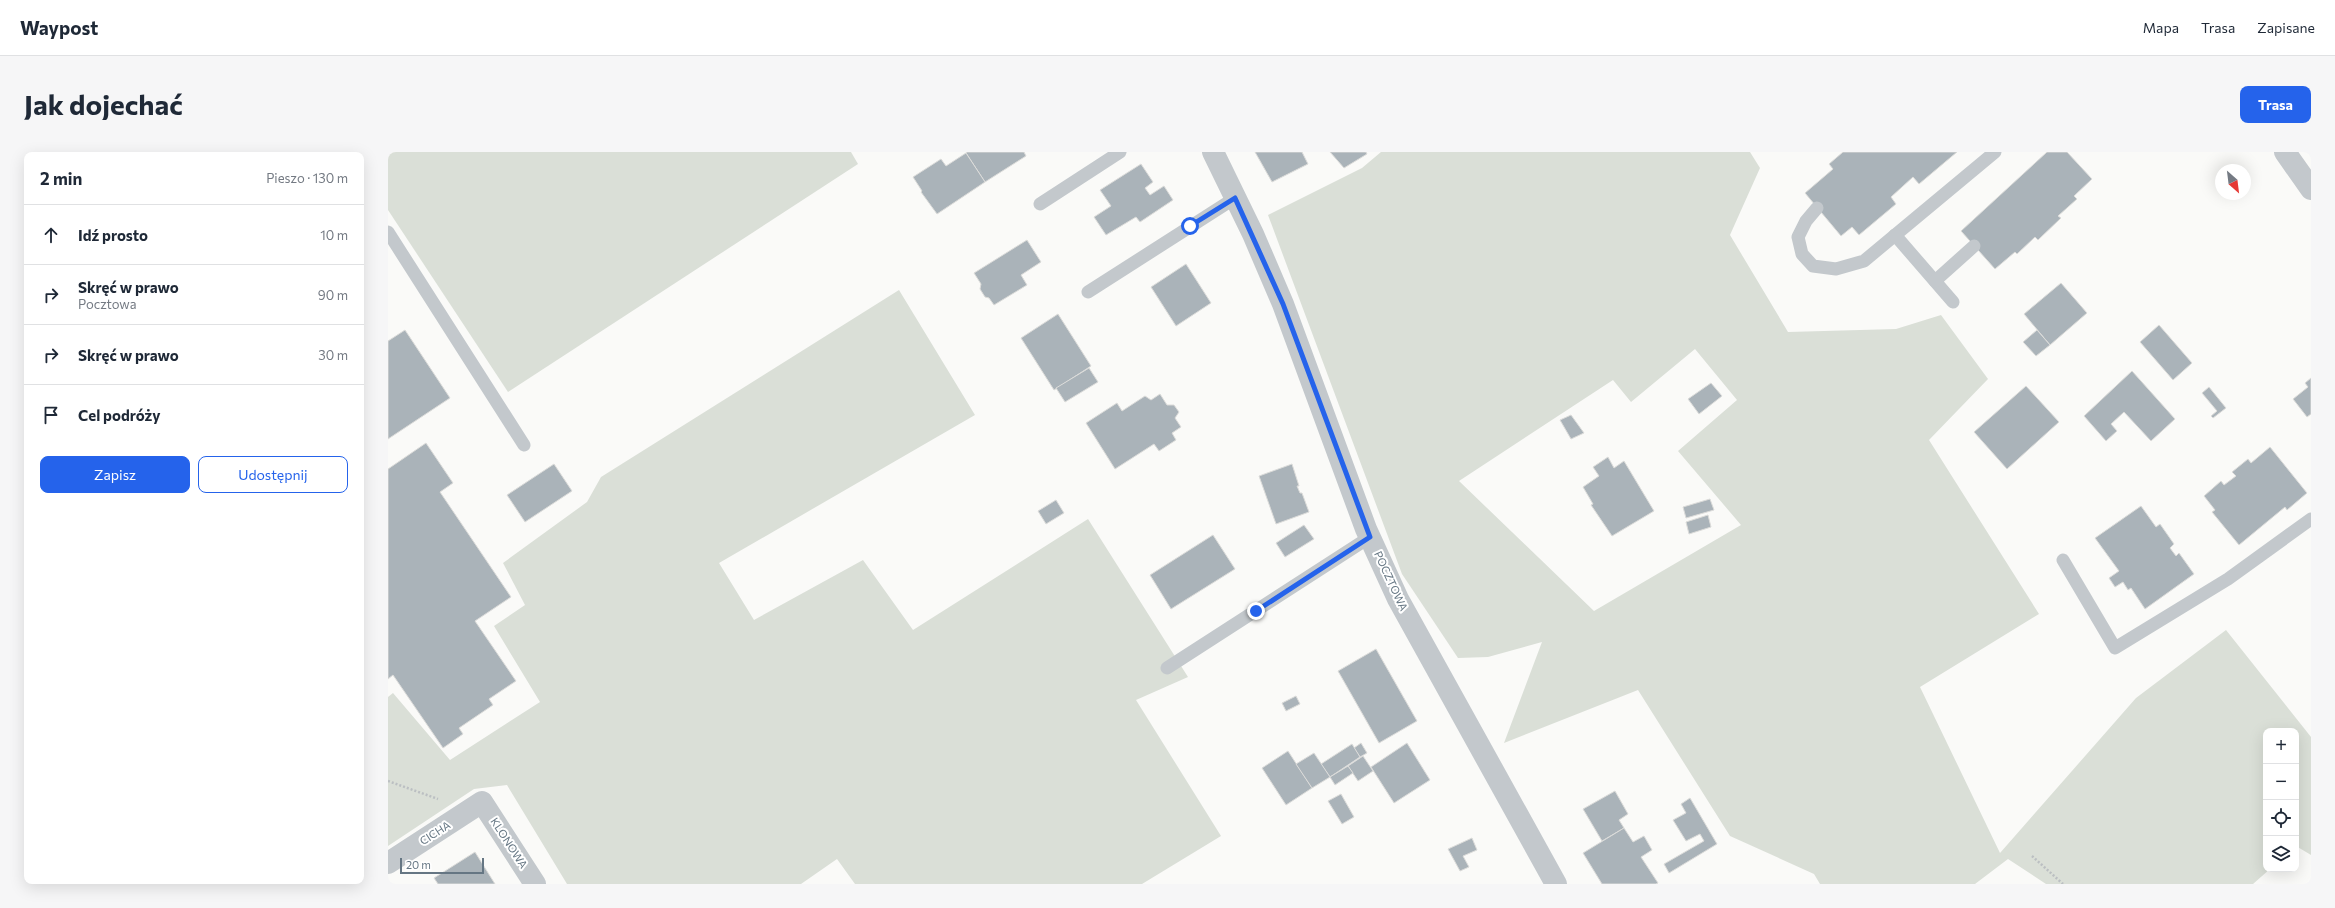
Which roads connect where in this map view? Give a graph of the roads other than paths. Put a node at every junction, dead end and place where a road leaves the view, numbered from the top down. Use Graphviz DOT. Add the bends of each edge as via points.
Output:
graph roads {
  1 [pos="1120,152"];
  2 [pos="1213,152"];
  3 [pos="1995,152"];
  4 [pos="2285,152"];
  5 [pos="2311,189"];
  6 [pos="1235,198"];
  7 [pos="1040,204"];
  8 [pos="1817,208"];
  9 [pos="388,232"];
  10 [pos="1895,235"];
  11 [pos="1974,246"];
  12 [pos="1935,281"];
  13 [pos="1088,292"];
  14 [pos="1953,302"];
  15 [pos="524,445"];
  16 [pos="2311,519"];
  17 [pos="1370,537"];
  18 [pos="2063,560"];
  19 [pos="1166,668"];
  20 [pos="476,806"];
  21 [pos="388,863"];
  22 [pos="535,884"];
  23 [pos="1556,884"];
  1 -- 7 [label="lane"];
  2 -- 6 [label="street, POCZTOWA"];
  3 -- 10 [label="lane"];
  4 -- 5 [label="street"];
  6 -- 13 [label="lane"];
  6 -- 17 [label="street, POCZTOWA" via="1283,304"];
  8 -- 10 [label="lane" via="1798,236 1802,254 1813,266 1836,269 1864,261"];
  9 -- 15 [label="lane"];
  10 -- 12 [label="lane"];
  11 -- 12 [label="lane"];
  12 -- 14 [label="lane"];
  16 -- 18 [label="lane" via="2228,580 2115,648"];
  17 -- 19 [label="lane"];
  17 -- 23 [label="street, POCZTOWA" via="1398,599"];
  20 -- 21 [label="street, CICHA"];
  20 -- 22 [label="street, KLONOWA"];
}
